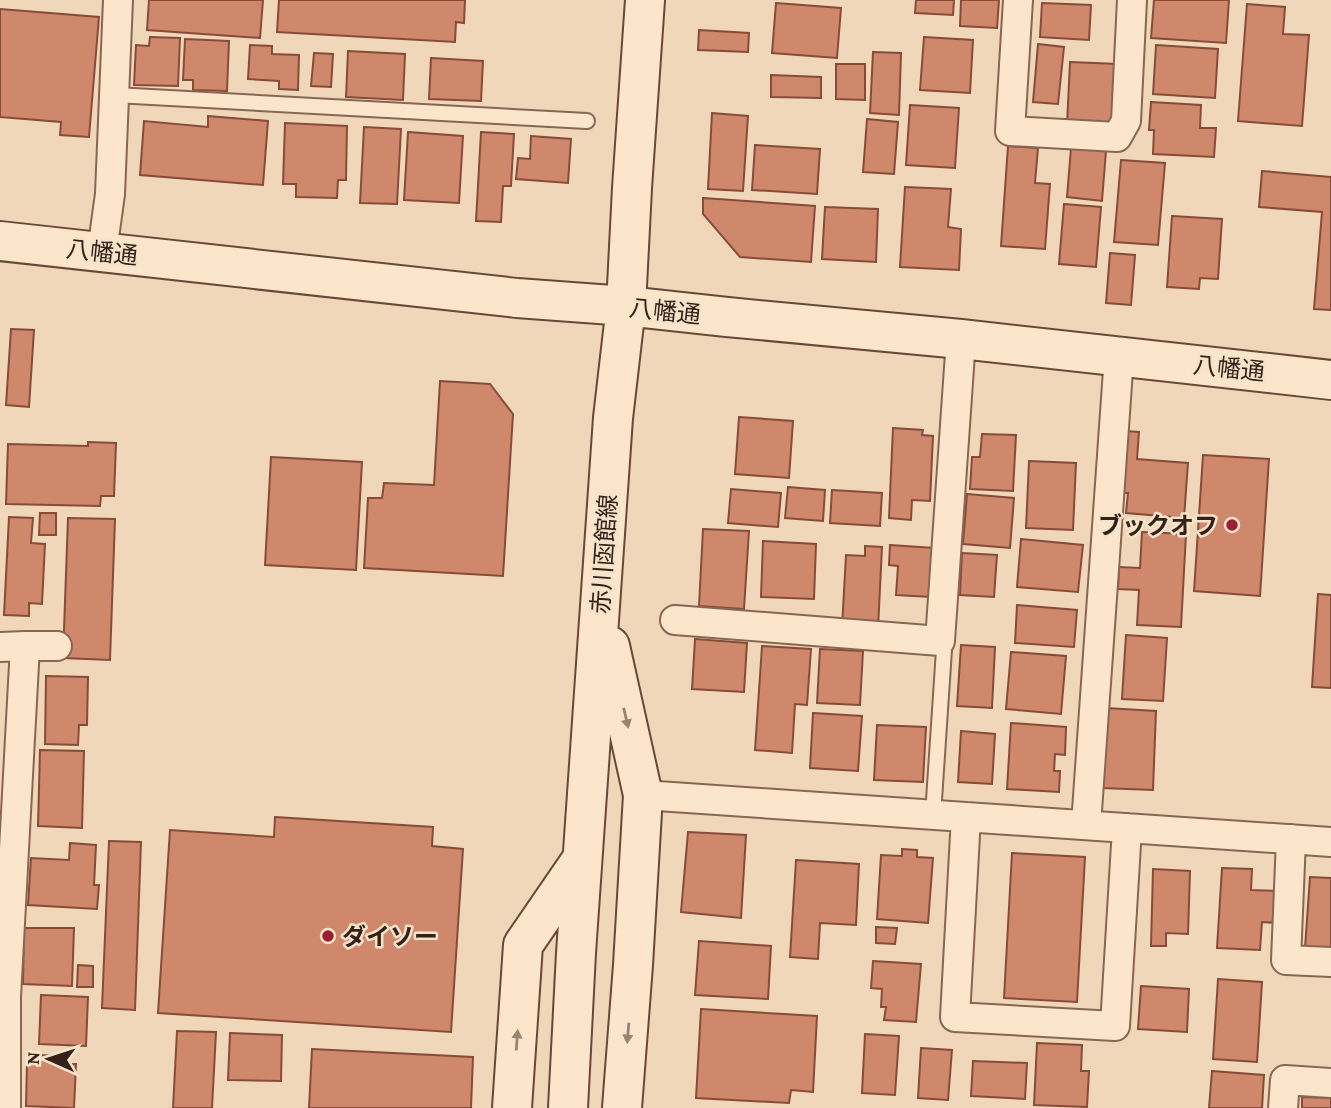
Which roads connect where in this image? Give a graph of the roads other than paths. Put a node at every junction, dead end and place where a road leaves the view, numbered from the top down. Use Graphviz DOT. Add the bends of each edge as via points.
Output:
graph roads {
  1 [pos="118,0"];
  2 [pos="645,0"];
  3 [pos="1018,0"];
  4 [pos="1132,0"];
  5 [pos="115,96"];
  6 [pos="587,121"];
  7 [pos="0,241"];
  8 [pos="102,252"];
  9 [pos="626,306"];
  10 [pos="961,339"];
  11 [pos="1119,356"];
  12 [pos="1331,380"];
  13 [pos="600,603"];
  14 [pos="674,620"];
  15 [pos="940,640"];
  16 [pos="57,646"];
  17 [pos="13,647"];
  18 [pos="643,795"];
  19 [pos="933,815"];
  20 [pos="966,817"];
  21 [pos="1086,825"];
  22 [pos="1127,828"];
  23 [pos="1291,839"];
  24 [pos="1331,842"];
  25 [pos="583,857"];
  26 [pos="1331,962"];
  27 [pos="1331,1083"];
  28 [pos="6,1108"];
  29 [pos="512,1108"];
  30 [pos="568,1108"];
  31 [pos="622,1108"];
  32 [pos="1283,1108"];
  1 -- 5 [label="street"];
  2 -- 9 [label="main road, 赤川函館線"];
  3 -- 4 [label="street" via="1010,131 1117,137 1126,121"];
  5 -- 6 [label="lane"];
  5 -- 8 [label="street"];
  7 -- 8 [label="main road, 八幡通"];
  8 -- 9 [label="main road, 八幡通"];
  9 -- 10 [label="main road, 八幡通"];
  9 -- 13 [label="main road, 赤川函館線"];
  10 -- 11 [label="main road, 八幡通"];
  10 -- 15 [label="street"];
  11 -- 12 [label="main road, 八幡通"];
  11 -- 21 [label="street"];
  13 -- 18 [label="main road, one-way"];
  13 -- 25 [label="main road, 赤川函館線"];
  14 -- 15 [label="street"];
  15 -- 19 [label="lane" via="944,650"];
  16 -- 17 [label="street"];
  17 -- 28 [label="street"];
  18 -- 19 [label="street"];
  18 -- 31 [label="main road, one-way"];
  19 -- 20 [label="street"];
  20 -- 21 [label="street"];
  20 -- 22 [label="street" via="955,1017 969,1018 1115,1026"];
  21 -- 22 [label="street"];
  22 -- 23 [label="street"];
  23 -- 24 [label="street"];
  23 -- 26 [label="street" via="1286,960"];
  29 -- 25 [label="main road, one-way" via="523,945"];
  25 -- 30 [label="main road, 赤川函館線"];
  27 -- 32 [label="street" via="1285,1080"];
}
